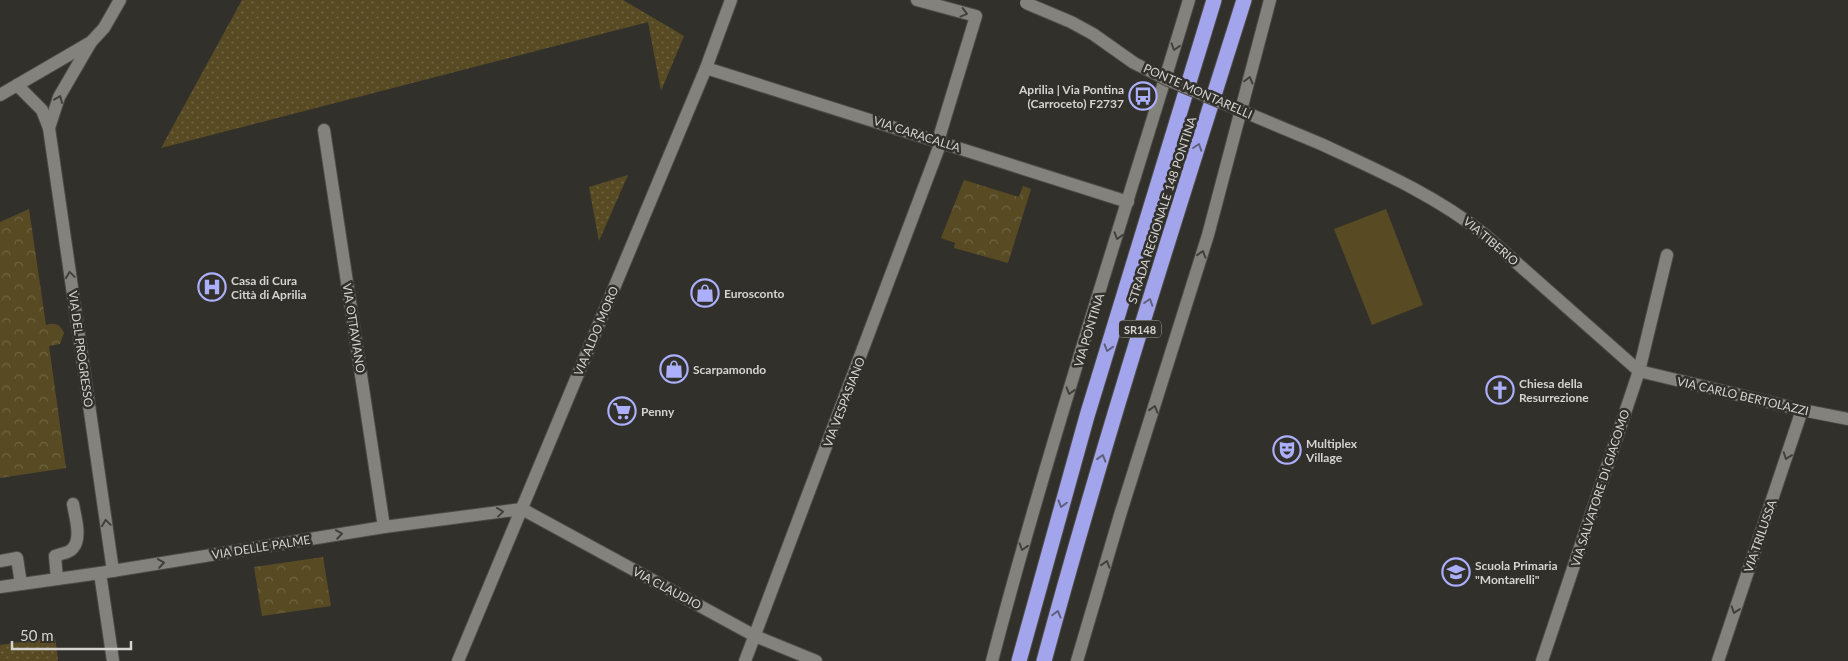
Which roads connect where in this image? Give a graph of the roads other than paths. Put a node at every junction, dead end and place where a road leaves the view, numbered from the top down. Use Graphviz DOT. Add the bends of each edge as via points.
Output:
graph roads {
  1 [pos="120,0"];
  2 [pos="730,0"];
  3 [pos="917,0"];
  4 [pos="1189,0"];
  5 [pos="1214,0"];
  6 [pos="1244,0"];
  7 [pos="1270,0"];
  8 [pos="1021,1"];
  9 [pos="91,42"];
  10 [pos="706,68"];
  11 [pos="17,85"];
  12 [pos="0,95"];
  13 [pos="49,128"];
  14 [pos="324,130"];
  15 [pos="940,141"];
  16 [pos="1321,144"];
  17 [pos="1128,202"];
  18 [pos="1667,255"];
  19 [pos="1638,371"];
  20 [pos="1802,410"];
  21 [pos="1848,419"];
  22 [pos="73,504"];
  23 [pos="522,509"];
  24 [pos="384,527"];
  25 [pos="0,561"];
  26 [pos="113,571"];
  27 [pos="100,573"];
  28 [pos="57,579"];
  29 [pos="21,584"];
  30 [pos="0,587"];
  31 [pos="756,636"];
  32 [pos="113,661"];
  33 [pos="458,661"];
  34 [pos="745,661"];
  35 [pos="816,661"];
  36 [pos="992,661"];
  37 [pos="1019,661"];
  38 [pos="1044,661"];
  39 [pos="1077,661"];
  40 [pos="1542,661"];
  41 [pos="1718,661"];
  1 -- 9 [label="street" via="104,28"];
  2 -- 10 [label="street, VIA ALDO MORO"];
  3 -- 15 [label="street, VIA VESPASIANO, one-way" via="976,16"];
  4 -- 17 [label="street, VIA PONTINA, one-way"];
  5 -- 37 [label="highway, STRADA REGIONALE 148 PONTINA / SR148, one-way" via="1087,416"];
  38 -- 6 [label="highway, STRADA REGIONALE 148 PONTINA / SR148, one-way" via="1141,327"];
  39 -- 7 [label="street, one-way" via="1208,235"];
  8 -- 16 [label="street, PONTE MONTARELLI, bridge" via="1072,22 1142,68"];
  9 -- 11 [label="street"];
  13 -- 9 [label="street, VIA DEL PROGRESSO, one-way" via="59,97"];
  10 -- 15 [label="street, VIA CARACALLA"];
  10 -- 23 [label="street, VIA ALDO MORO"];
  11 -- 12 [label="street"];
  11 -- 13 [label="street, VIA DEL PROGRESSO" via="42,110"];
  26 -- 13 [label="street, VIA DEL PROGRESSO, one-way"];
  14 -- 24 [label="street, VIA OTTAVIANO"];
  15 -- 17 [label="street, VIA CARACALLA"];
  15 -- 31 [label="street, VIA VESPASIANO"];
  16 -- 19 [label="street, VIA TIBERIO" via="1411,186 1464,218"];
  17 -- 36 [label="street, VIA PONTINA, one-way"];
  18 -- 19 [label="street, VIA SALVATORE DI GIACOMO"];
  19 -- 20 [label="street, VIA CARLO BERTOLAZZI"];
  19 -- 40 [label="street, VIA SALVATORE DI GIACOMO"];
  20 -- 21 [label="street, VIA CARLO BERTOLAZZI"];
  20 -- 41 [label="street, VIA TRILUSSA, one-way"];
  22 -- 28 [label="street" via="78,538 73,549 54,556"];
  24 -- 23 [label="street, VIA DELLE PALME, one-way"];
  23 -- 31 [label="street, VIA CLAUDIO"];
  23 -- 33 [label="street, VIA ALDO MORO"];
  26 -- 24 [label="street, VIA DELLE PALME, one-way"];
  25 -- 29 [label="street" via="17,558"];
  26 -- 27 [label="street, VIA DELLE PALME"];
  27 -- 28 [label="street, VIA DELLE PALME"];
  27 -- 32 [label="street"];
  28 -- 29 [label="street, VIA DELLE PALME"];
  29 -- 30 [label="street, VIA DELLE PALME"];
  31 -- 34 [label="street, VIA VESPASIANO"];
  31 -- 35 [label="street, VIA CLAUDIO"];
}
